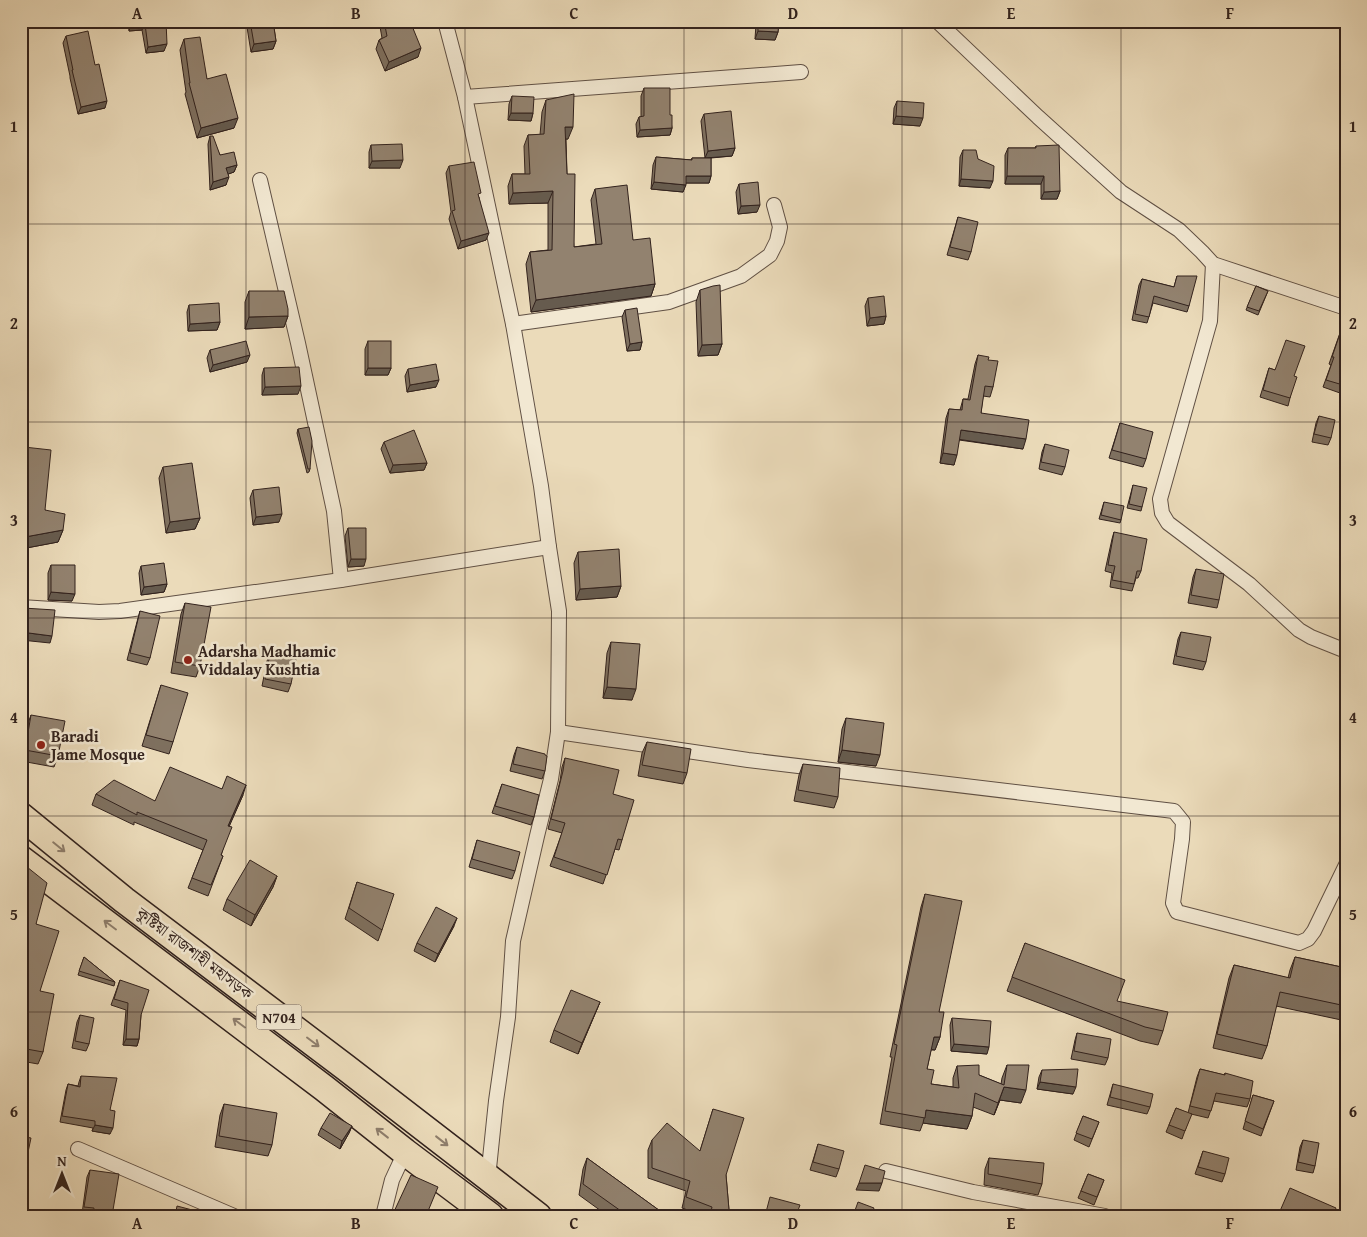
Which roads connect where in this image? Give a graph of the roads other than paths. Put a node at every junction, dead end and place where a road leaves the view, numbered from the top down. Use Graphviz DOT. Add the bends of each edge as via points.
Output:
graph roads {
  1 [pos="445,21"];
  2 [pos="937,21"];
  3 [pos="801,72"];
  4 [pos="466,97"];
  5 [pos="260,180"];
  6 [pos="774,205"];
  7 [pos="1212,264"];
  8 [pos="1346,308"];
  9 [pos="513,324"];
  10 [pos="549,547"];
  11 [pos="341,580"];
  12 [pos="21,607"];
  13 [pos="1346,651"];
  14 [pos="558,732"];
  15 [pos="21,816"];
  16 [pos="21,859"];
  17 [pos="1346,865"];
  18 [pos="345,1067"];
  19 [pos="324,1088"];
  20 [pos="78,1148"];
  21 [pos="405,1152"];
  22 [pos="886,1171"];
  23 [pos="488,1178"];
  24 [pos="234,1216"];
  25 [pos="383,1216"];
  26 [pos="490,1216"];
  27 [pos="538,1216"];
  28 [pos="1105,1216"];
  1 -- 4 [label="street"];
  2 -- 7 [label="street" via="1121,192 1179,230"];
  3 -- 4 [label="street"];
  4 -- 9 [label="street"];
  5 -- 11 [label="street" via="334,510"];
  6 -- 9 [label="street" via="780,227 777,241 770,255 741,276 669,302"];
  7 -- 8 [label="street"];
  7 -- 13 [label="street" via="1210,321 1160,499 1162,513 1168,523 1248,584 1299,630"];
  9 -- 10 [label="street"];
  10 -- 11 [label="street"];
  10 -- 14 [label="street" via="560,611"];
  11 -- 12 [label="street" via="120,611"];
  14 -- 17 [label="street" via="748,760 1174,811 1183,822 1173,903 1178,912 1299,943 1314,931"];
  14 -- 23 [label="street" via="551,779 513,941 508,1017"];
  15 -- 18 [label="highway, কুষ্টিয়া রাজশাহী মহাসড়ক / N704, one-way" via="124,900"];
  19 -- 16 [label="highway, কুষ্টিয়া রাজশাহী মহাসড়ক / N704, one-way"];
  18 -- 19 [label="highway"];
  18 -- 23 [label="highway, কুষ্টিয়া রাজশাহী মহাসড়ক / N704, one-way"];
  21 -- 19 [label="highway, কুষ্টিয়া রাজশাহী মহাসড়ক / N704, one-way"];
  20 -- 24 [label="street"];
  21 -- 25 [label="street" via="392,1180"];
  21 -- 26 [label="highway, কুষ্টিয়া রাজশাহী মহাসড়ক / N704"];
  22 -- 28 [label="street" via="973,1192"];
  23 -- 27 [label="highway, কুষ্টিয়া রাজশাহী মহাসড়ক / N704"];
}
